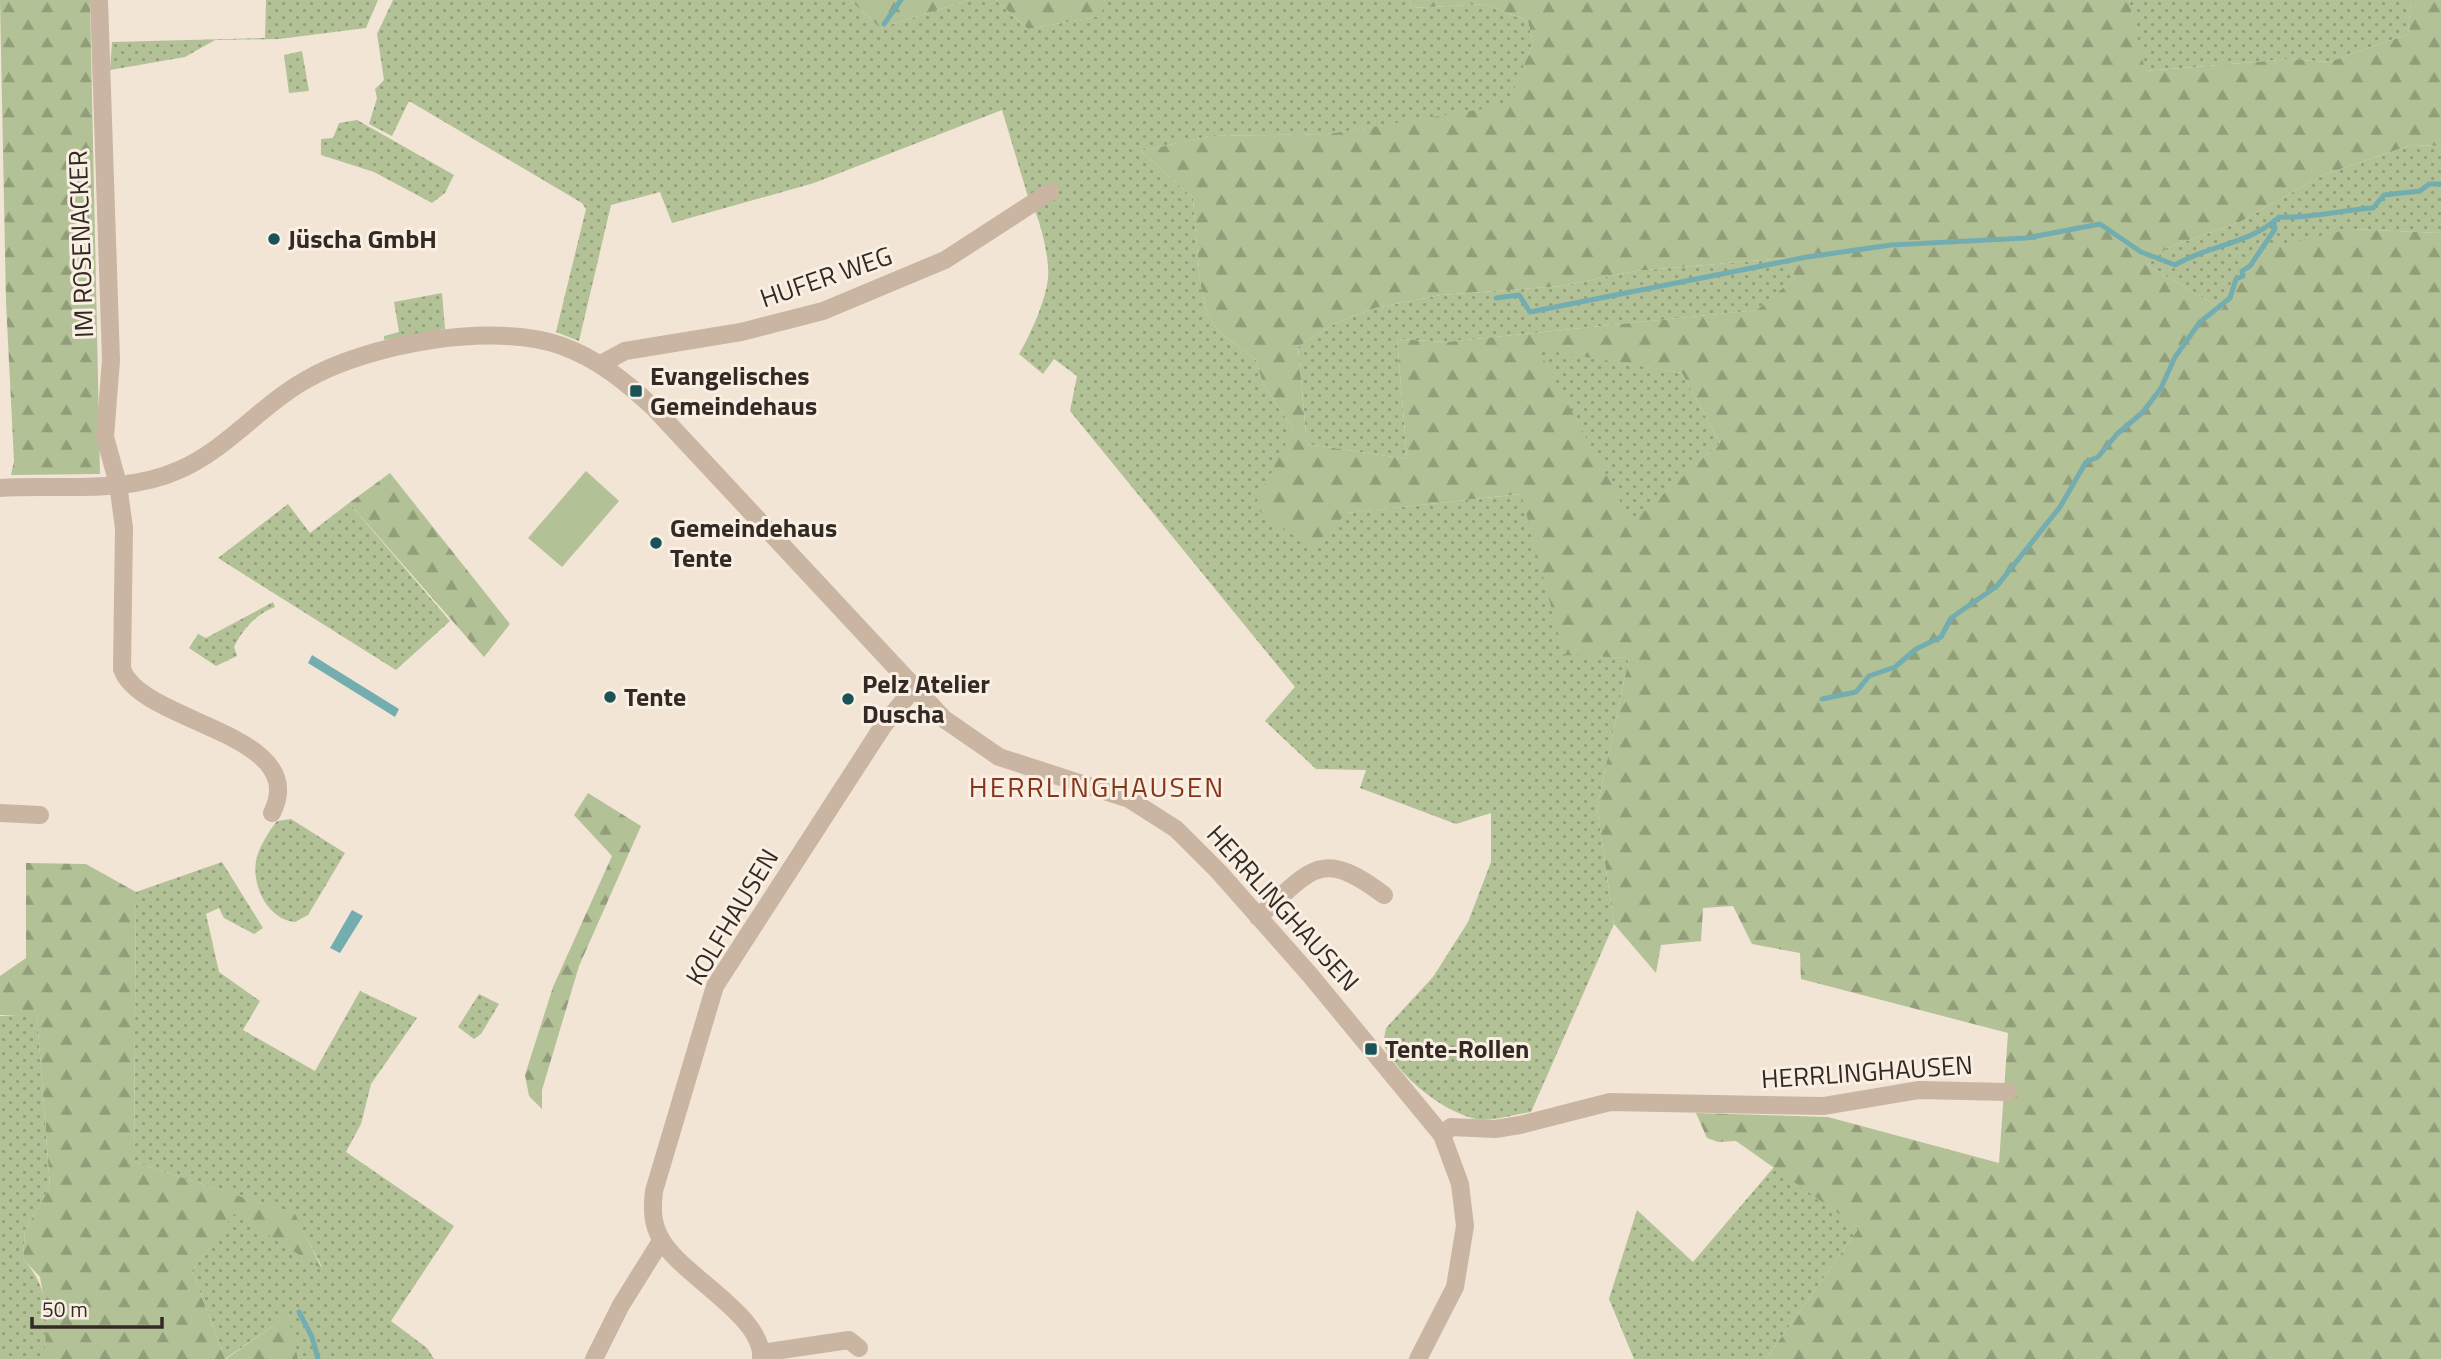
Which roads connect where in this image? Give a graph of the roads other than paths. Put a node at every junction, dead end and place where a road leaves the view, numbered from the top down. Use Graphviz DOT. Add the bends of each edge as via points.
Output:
graph roads {
  1 [pos="99,0"];
  2 [pos="1050,192"];
  3 [pos="600,364"];
  4 [pos="118,484"];
  5 [pos="6,487"];
  6 [pos="914,688"];
  7 [pos="0,813"];
  8 [pos="272,813"];
  9 [pos="40,815"];
  10 [pos="1384,895"];
  11 [pos="1258,917"];
  12 [pos="2008,1092"];
  13 [pos="1442,1135"];
  14 [pos="661,1241"];
  15 [pos="859,1348"];
  16 [pos="761,1356"];
  17 [pos="594,1359"];
  18 [pos="1418,1359"];
  1 -- 4 [label="street, IM ROSENACKER" via="111,360 105,436"];
  2 -- 3 [label="street, HUFER WEG" via="945,260 822,311 741,332 625,351"];
  3 -- 4 [label="street, HERRLINGHAUSEN" via="559,345 500,337 428,343 362,356 285,392 193,463 155,479"];
  3 -- 6 [label="street, HERRLINGHAUSEN" via="654,408"];
  4 -- 5 [label="street, HERRLINGHAUSEN"];
  4 -- 8 [label="street" via="124,528 121,658 126,681 155,704 212,727 265,762 278,783"];
  6 -- 11 [label="street, HERRLINGHAUSEN" via="944,719 999,757 1129,799 1156,814 1197,849"];
  6 -- 14 [label="street, KOLFHAUSEN" via="883,726 715,986 654,1191 652,1211"];
  7 -- 9 [label="street"];
  10 -- 11 [label="street" via="1355,875 1325,866 1308,874"];
  11 -- 13 [label="street, HERRLINGHAUSEN"];
  12 -- 13 [label="street, HERRLINGHAUSEN" via="1918,1090 1823,1106 1610,1102 1495,1129 1451,1127"];
  13 -- 18 [label="street, HERRLINGHAUSEN" via="1464,1204 1464,1239 1451,1296"];
  14 -- 16 [label="street" via="741,1319 758,1339"];
  14 -- 17 [label="street"];
  15 -- 16 [label="street" via="849,1340"];
}
